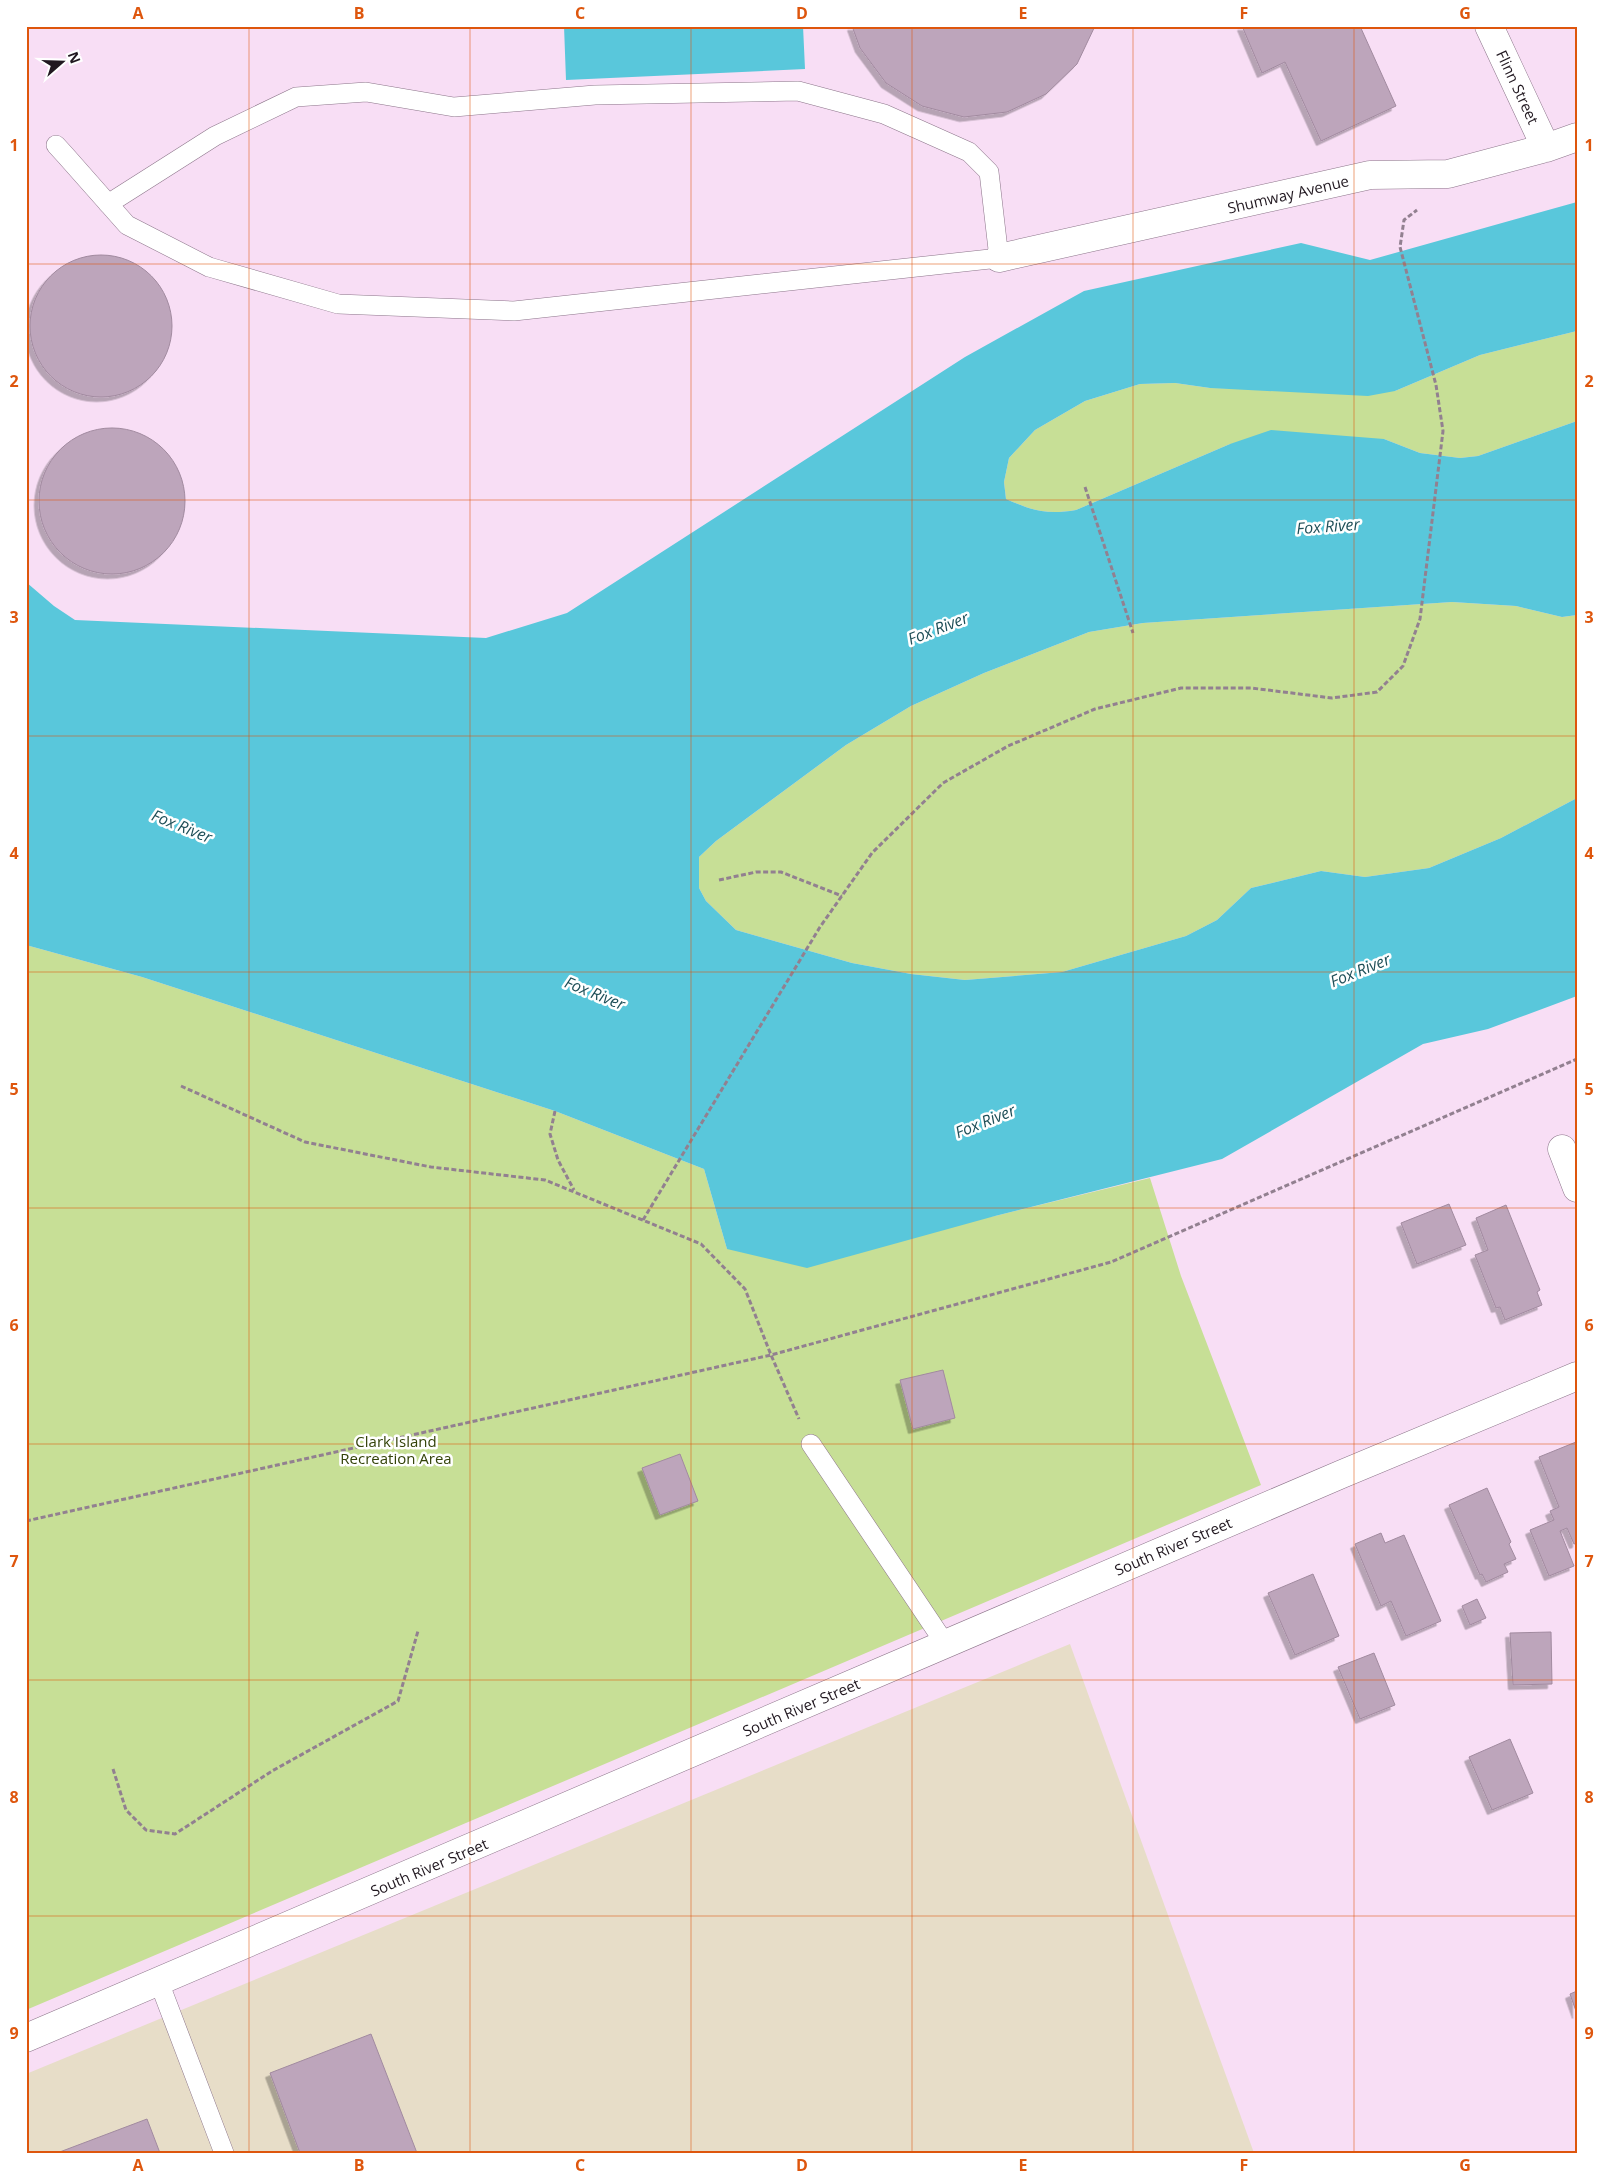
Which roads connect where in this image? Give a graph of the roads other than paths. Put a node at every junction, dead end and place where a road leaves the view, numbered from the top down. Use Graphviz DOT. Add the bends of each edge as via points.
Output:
graph roads {
  1 [pos="1489,26"];
  2 [pos="1577,137"];
  3 [pos="56,145"];
  4 [pos="1546,148"];
  5 [pos="108,204"];
  6 [pos="999,258"];
  7 [pos="1562,1149"];
  8 [pos="1577,1188"];
  9 [pos="1577,1376"];
  10 [pos="811,1444"];
  11 [pos="946,1645"];
  12 [pos="159,1982"];
  13 [pos="26,2038"];
  14 [pos="224,2153"];
  1 -- 4 [label="main road, Flinn Street"];
  2 -- 4 [label="main road, Shumway Avenue"];
  3 -- 5 [label="lane"];
  4 -- 6 [label="main road, Shumway Avenue" via="1448,174 1370,176"];
  5 -- 6 [label="lane" via="127,224 209,267 338,304 514,311"];
  5 -- 6 [label="lane" via="215,136 296,97 366,92 454,107 595,95 798,91 884,114 969,152 989,172"];
  7 -- 8 [label="main road"];
  9 -- 11 [label="main road, South River Street"];
  10 -- 11 [label="lane"];
  11 -- 12 [label="main road, South River Street"];
  12 -- 13 [label="main road, South River Street"];
  12 -- 14 [label="lane"];
}
